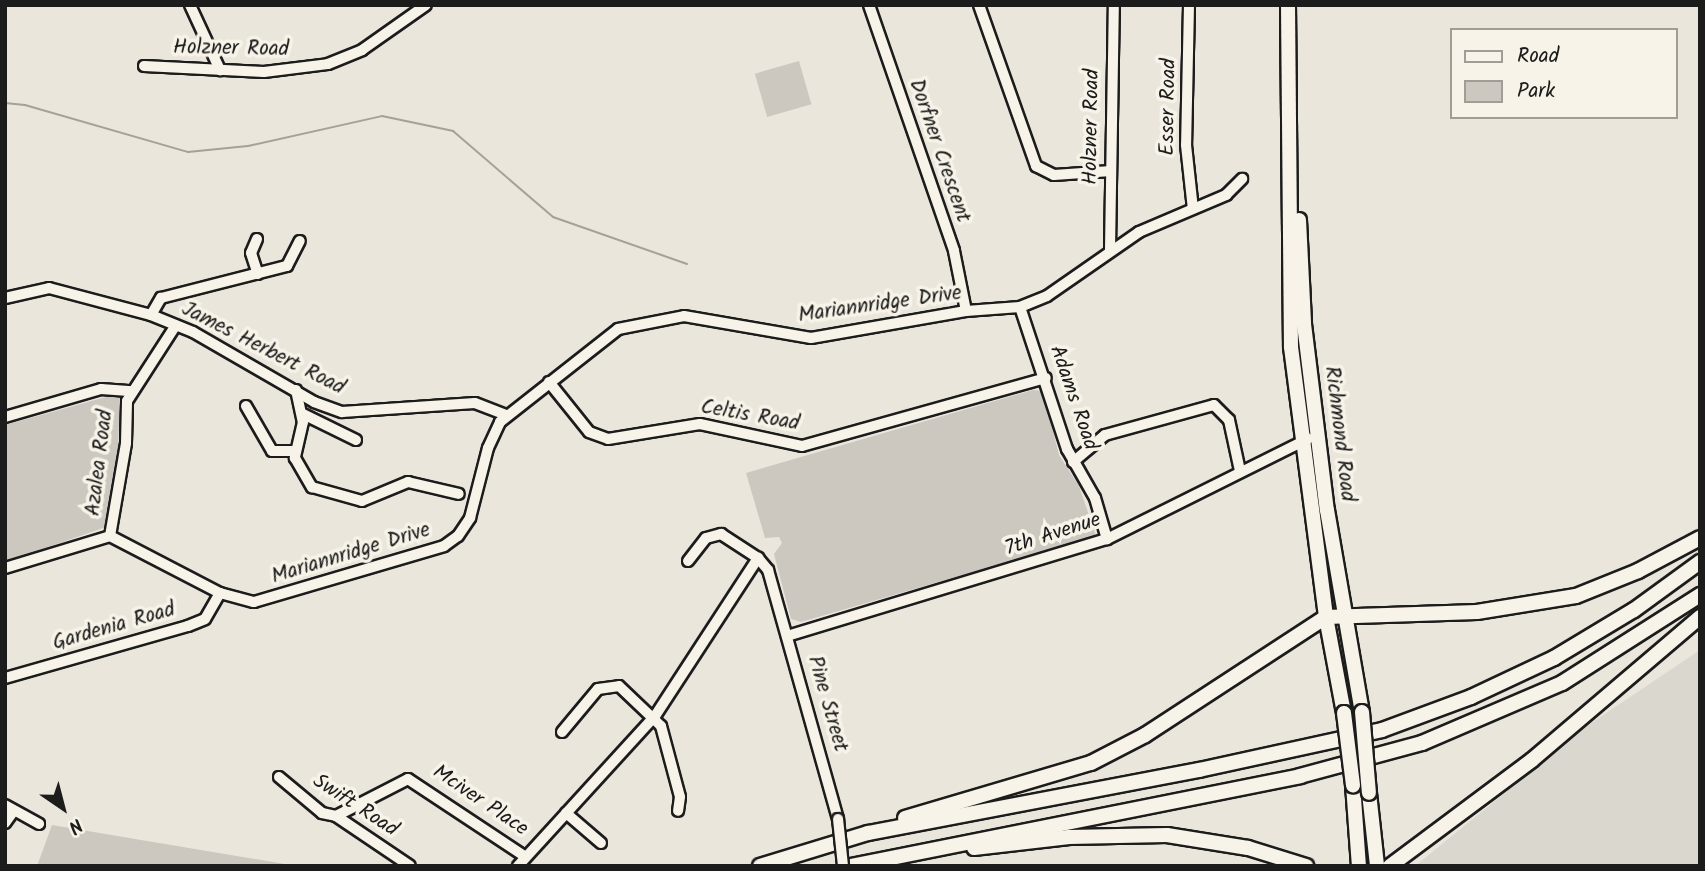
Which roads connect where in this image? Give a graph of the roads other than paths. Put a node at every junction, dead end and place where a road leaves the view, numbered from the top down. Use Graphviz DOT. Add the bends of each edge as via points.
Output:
graph roads {
  1 [pos="190,5"];
  2 [pos="426,5"];
  3 [pos="869,5"];
  4 [pos="978,5"];
  5 [pos="1114,5"];
  6 [pos="1189,5"];
  7 [pos="1288,5"];
  8 [pos="1296,5"];
  9 [pos="144,66"];
  10 [pos="220,70"];
  11 [pos="1111,171"];
  12 [pos="1242,179"];
  13 [pos="1193,209"];
  14 [pos="257,239"];
  15 [pos="300,242"];
  16 [pos="1110,250"];
  17 [pos="258,274"];
  18 [pos="5,298"];
  19 [pos="1020,307"];
  20 [pos="966,311"];
  21 [pos="151,315"];
  22 [pos="176,325"];
  23 [pos="1046,378"];
  24 [pos="548,382"];
  25 [pos="296,390"];
  26 [pos="132,391"];
  27 [pos="246,406"];
  28 [pos="303,414"];
  29 [pos="506,415"];
  30 [pos="5,417"];
  31 [pos="1312,439"];
  32 [pos="356,440"];
  33 [pos="294,451"];
  34 [pos="1073,462"];
  35 [pos="1240,471"];
  36 [pos="458,494"];
  37 [pos="110,536"];
  38 [pos="1700,538"];
  39 [pos="1107,539"];
  40 [pos="758,558"];
  41 [pos="688,561"];
  42 [pos="1700,562"];
  43 [pos="5,568"];
  44 [pos="748,573"];
  45 [pos="770,577"];
  46 [pos="1342,585"];
  47 [pos="220,593"];
  48 [pos="1700,595"];
  49 [pos="1371,614"];
  50 [pos="1326,617"];
  51 [pos="1700,617"];
  52 [pos="1348,618"];
  53 [pos="787,636"];
  54 [pos="5,678"];
  55 [pos="654,716"];
  56 [pos="562,732"];
  57 [pos="279,777"];
  58 [pos="9,809"];
  59 [pos="678,811"];
  60 [pos="566,813"];
  61 [pos="336,816"];
  62 [pos="5,823"];
  63 [pos="39,824"];
  64 [pos="868,833"];
  65 [pos="601,843"];
  66 [pos="526,857"];
  67 [pos="873,860"];
  68 [pos="410,866"];
  69 [pos="518,866"];
  70 [pos="760,866"];
  71 [pos="843,866"];
  72 [pos="851,866"];
  73 [pos="1306,866"];
  74 [pos="1359,866"];
  75 [pos="1377,866"];
  76 [pos="1390,866"];
  1 -- 10 [label="street"];
  2 -- 10 [label="street, Holzner Road" via="362,50 328,64 264,72"];
  3 -- 20 [label="street, Dorfner Crescent" via="954,251"];
  4 -- 11 [label="street" via="1036,166 1054,174"];
  5 -- 11 [label="street, Holzner Road"];
  6 -- 13 [label="street, Esser Road" via="1186,145"];
  7 -- 31 [label="highway, Richmond Road" via="1290,325"];
  8 -- 31 [label="highway, Richmond Road" via="1304,324"];
  9 -- 10 [label="street, Holzner Road"];
  11 -- 16 [label="street, Holzner Road"];
  12 -- 13 [label="street, Mariannridge Drive" via="1232,191"];
  13 -- 16 [label="street, Mariannridge Drive"];
  14 -- 17 [label="street" via="251,253"];
  15 -- 17 [label="street" via="290,264"];
  16 -- 19 [label="street, Mariannridge Drive" via="1047,296"];
  17 -- 21 [label="street" via="161,298"];
  18 -- 21 [label="street, James Herbert Road" via="49,288"];
  19 -- 20 [label="street, Mariannridge Drive"];
  19 -- 23 [label="street, Adams Road"];
  20 -- 24 [label="street, Mariannridge Drive" via="811,338 702,318 672,318 618,329"];
  21 -- 22 [label="street, James Herbert Road"];
  22 -- 25 [label="street, James Herbert Road"];
  22 -- 26 [label="street, Azalea Road"];
  23 -- 24 [label="street, Celtis Road" via="802,446 700,424 608,439 589,432"];
  23 -- 34 [label="street, Adams Road"];
  24 -- 29 [label="street, Mariannridge Drive"];
  25 -- 28 [label="street"];
  25 -- 29 [label="street, James Herbert Road" via="342,412 475,403"];
  26 -- 30 [label="street" via="102,389"];
  26 -- 37 [label="street, Azalea Road"];
  27 -- 33 [label="street" via="272,451"];
  28 -- 32 [label="street"];
  28 -- 33 [label="street"];
  29 -- 47 [label="street, Mariannridge Drive" via="488,448 470,518 452,542 254,602"];
  31 -- 35 [label="street, 7th Avenue"];
  31 -- 46 [label="highway, Richmond Road"];
  31 -- 50 [label="highway, Richmond Road"];
  33 -- 36 [label="street" via="304,481 354,499 371,499 408,482"];
  34 -- 35 [label="street" via="1105,435 1214,405 1229,420"];
  34 -- 39 [label="street, Adams Road" via="1096,498"];
  35 -- 39 [label="street, 7th Avenue"];
  37 -- 43 [label="street"];
  37 -- 47 [label="street, Mariannridge Drive"];
  38 -- 49 [label="highway" via="1638,571 1576,596 1477,612"];
  39 -- 53 [label="street, 7th Avenue"];
  40 -- 41 [label="street" via="718,534 699,543"];
  40 -- 44 [label="street"];
  40 -- 45 [label="street, Pine Street"];
  42 -- 64 [label="highway" via="1634,610 1555,658 1471,697 1382,730 1213,768"];
  44 -- 45 [label="street"];
  44 -- 55 [label="street"];
  45 -- 53 [label="street, Pine Street"];
  46 -- 49 [label="highway"];
  46 -- 52 [label="highway, Richmond Road"];
  47 -- 54 [label="street, Gardenia Road" via="205,619 188,626"];
  48 -- 67 [label="highway" via="1562,683 1422,743 1300,776"];
  49 -- 52 [label="highway"];
  50 -- 52 [label="highway"];
  50 -- 64 [label="highway" via="1145,735 1091,763"];
  50 -- 74 [label="highway, Richmond Road, bridge" via="1344,713"];
  51 -- 76 [label="highway" via="1532,760"];
  52 -- 75 [label="highway, Richmond Road, bridge"];
  53 -- 71 [label="street, Pine Street, bridge" via="838,819"];
  55 -- 56 [label="street" via="611,684 585,701"];
  55 -- 59 [label="street" via="680,797"];
  55 -- 60 [label="street"];
  57 -- 61 [label="street, Swift Road" via="322,813"];
  58 -- 62 [label="street"];
  58 -- 63 [label="street"];
  60 -- 65 [label="street"];
  60 -- 66 [label="street"];
  61 -- 66 [label="street, Mciver Place" via="408,779"];
  61 -- 68 [label="street, Swift Road"];
  64 -- 70 [label="highway"];
  66 -- 69 [label="street"];
  67 -- 72 [label="highway"];
  67 -- 73 [label="highway" via="885,863 1069,837 1167,835 1248,848"];
}
